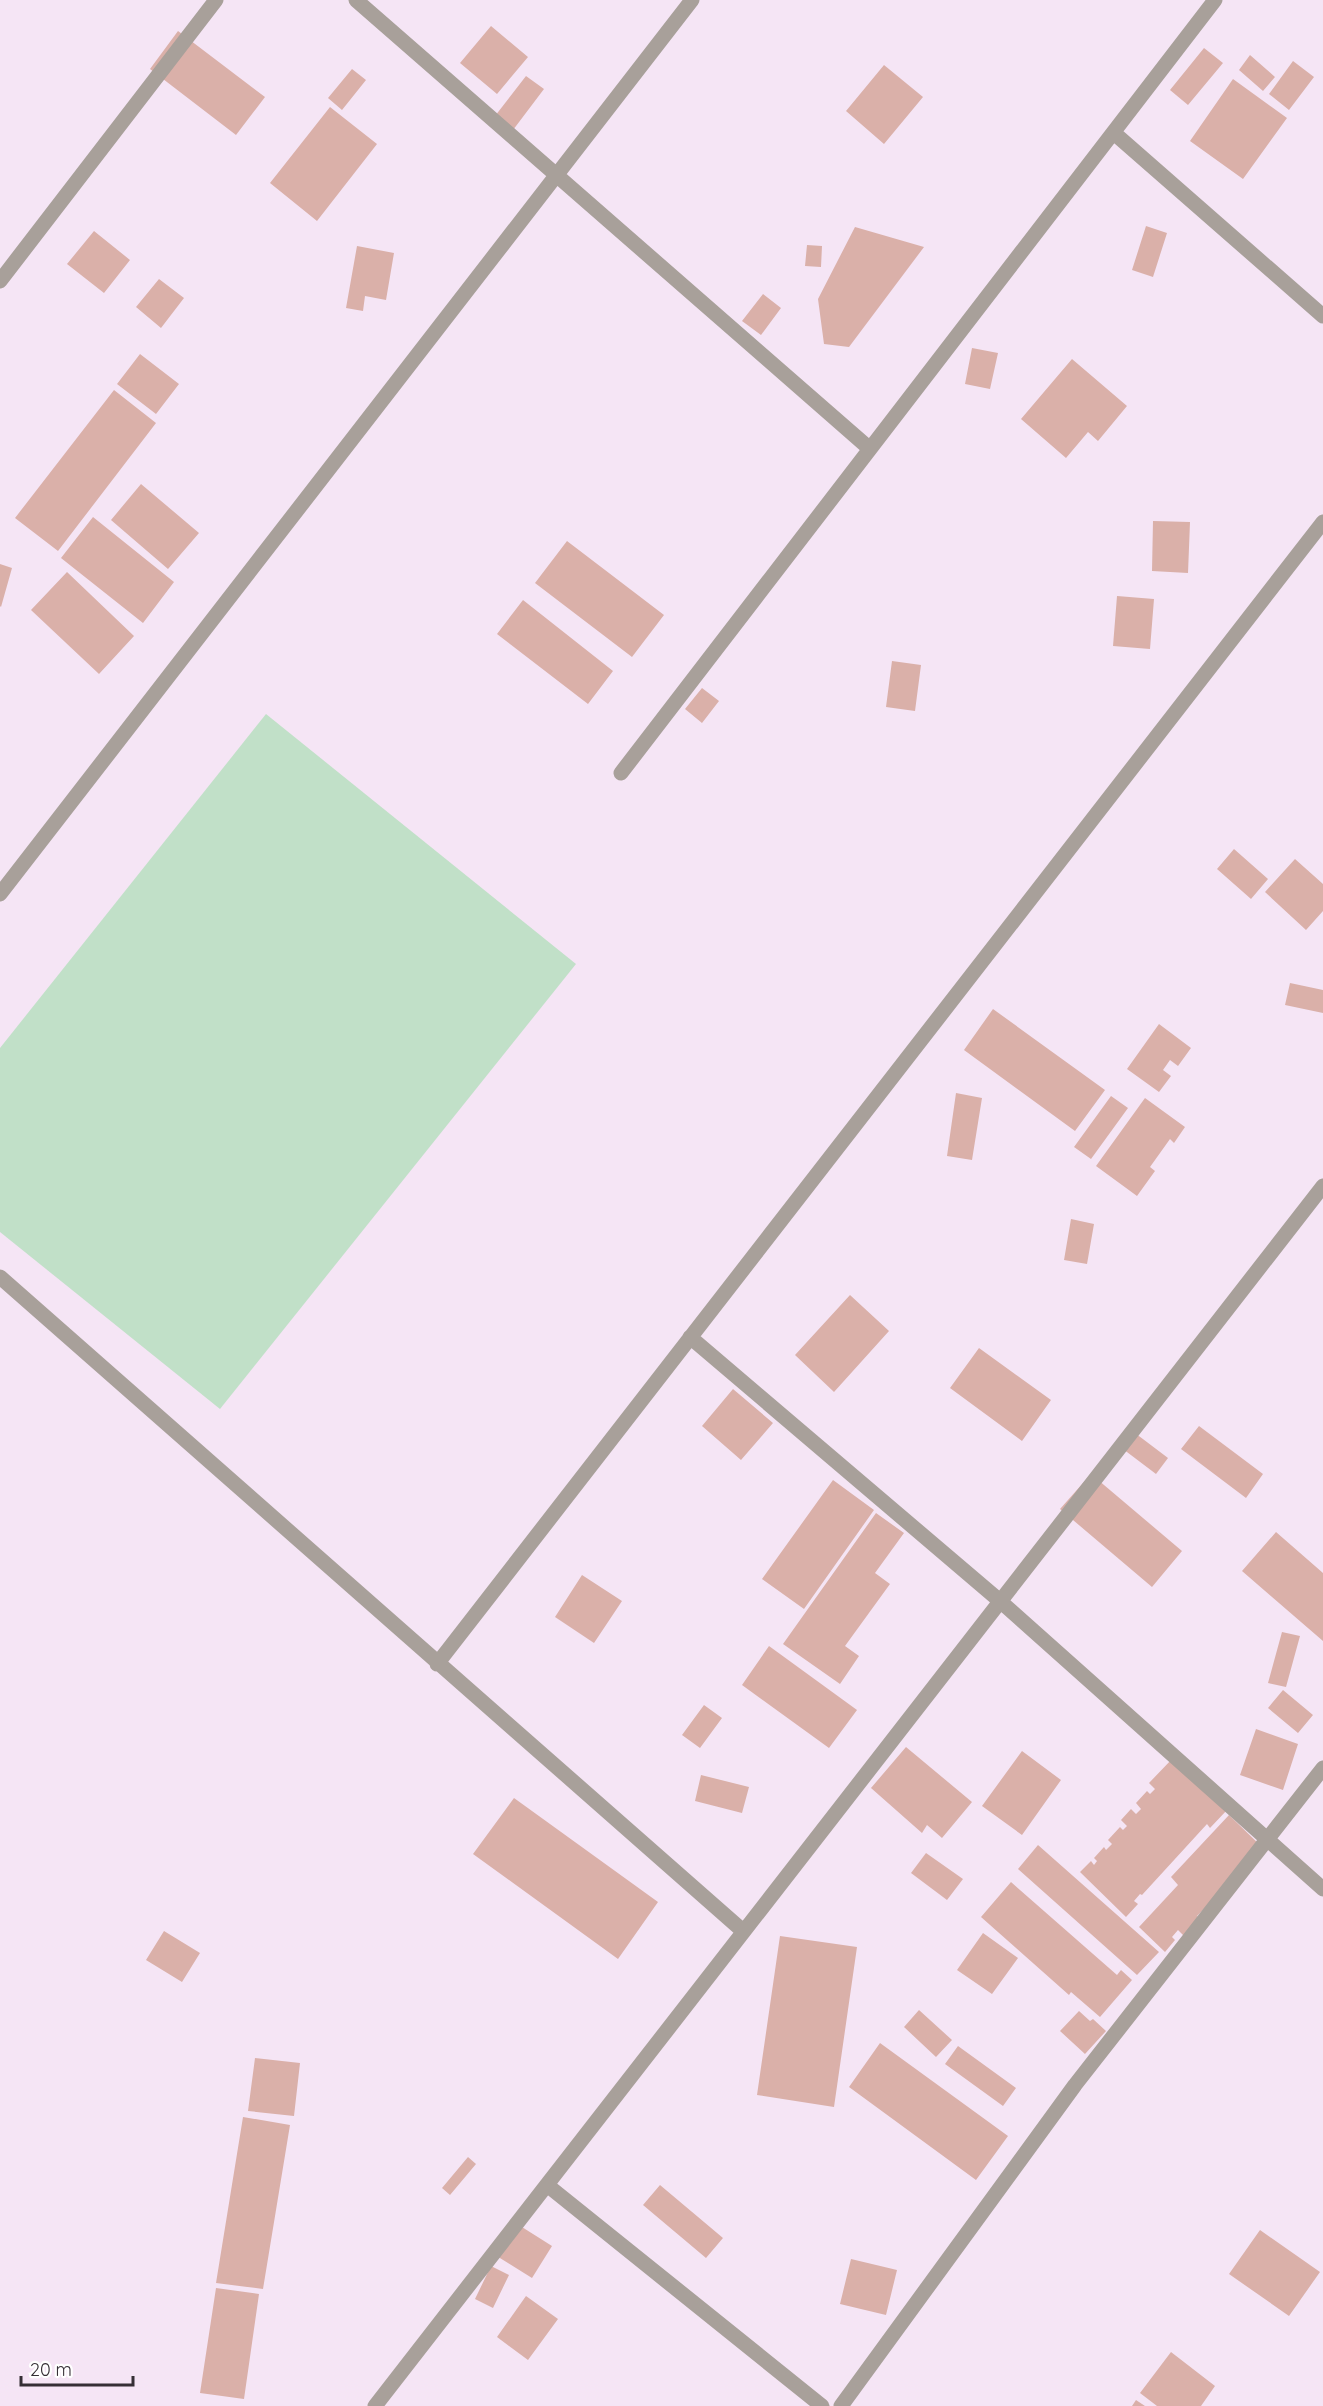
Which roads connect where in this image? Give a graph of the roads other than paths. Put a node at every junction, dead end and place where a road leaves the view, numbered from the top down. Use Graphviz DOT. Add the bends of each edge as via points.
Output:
graph roads {
  1 [pos="216,0"];
  2 [pos="356,0"];
  3 [pos="692,0"];
  4 [pos="1215,0"];
  5 [pos="1114,133"];
  6 [pos="557,175"];
  7 [pos="0,281"];
  8 [pos="1323,316"];
  9 [pos="870,449"];
  10 [pos="1323,522"];
  11 [pos="621,773"];
  12 [pos="0,894"];
  13 [pos="1323,1186"];
  14 [pos="0,1277"];
  15 [pos="690,1337"];
  16 [pos="1000,1601"];
  17 [pos="437,1664"];
  18 [pos="1323,1768"];
  19 [pos="1269,1839"];
  20 [pos="1323,1889"];
  21 [pos="743,1931"];
  22 [pos="547,2185"];
  23 [pos="375,2406"];
  24 [pos="822,2406"];
  25 [pos="841,2406"];
  1 -- 7 [label="street"];
  2 -- 6 [label="street"];
  3 -- 6 [label="street"];
  4 -- 5 [label="street"];
  5 -- 8 [label="street"];
  5 -- 9 [label="street"];
  6 -- 9 [label="street"];
  6 -- 12 [label="street"];
  9 -- 11 [label="street"];
  10 -- 15 [label="street"];
  13 -- 16 [label="street"];
  14 -- 17 [label="street"];
  15 -- 16 [label="street"];
  15 -- 17 [label="street"];
  16 -- 19 [label="street"];
  16 -- 21 [label="street"];
  17 -- 21 [label="street"];
  18 -- 19 [label="street"];
  19 -- 20 [label="street"];
  19 -- 25 [label="street" via="1075,2085"];
  21 -- 22 [label="street"];
  22 -- 23 [label="street"];
  22 -- 24 [label="street"];
}
